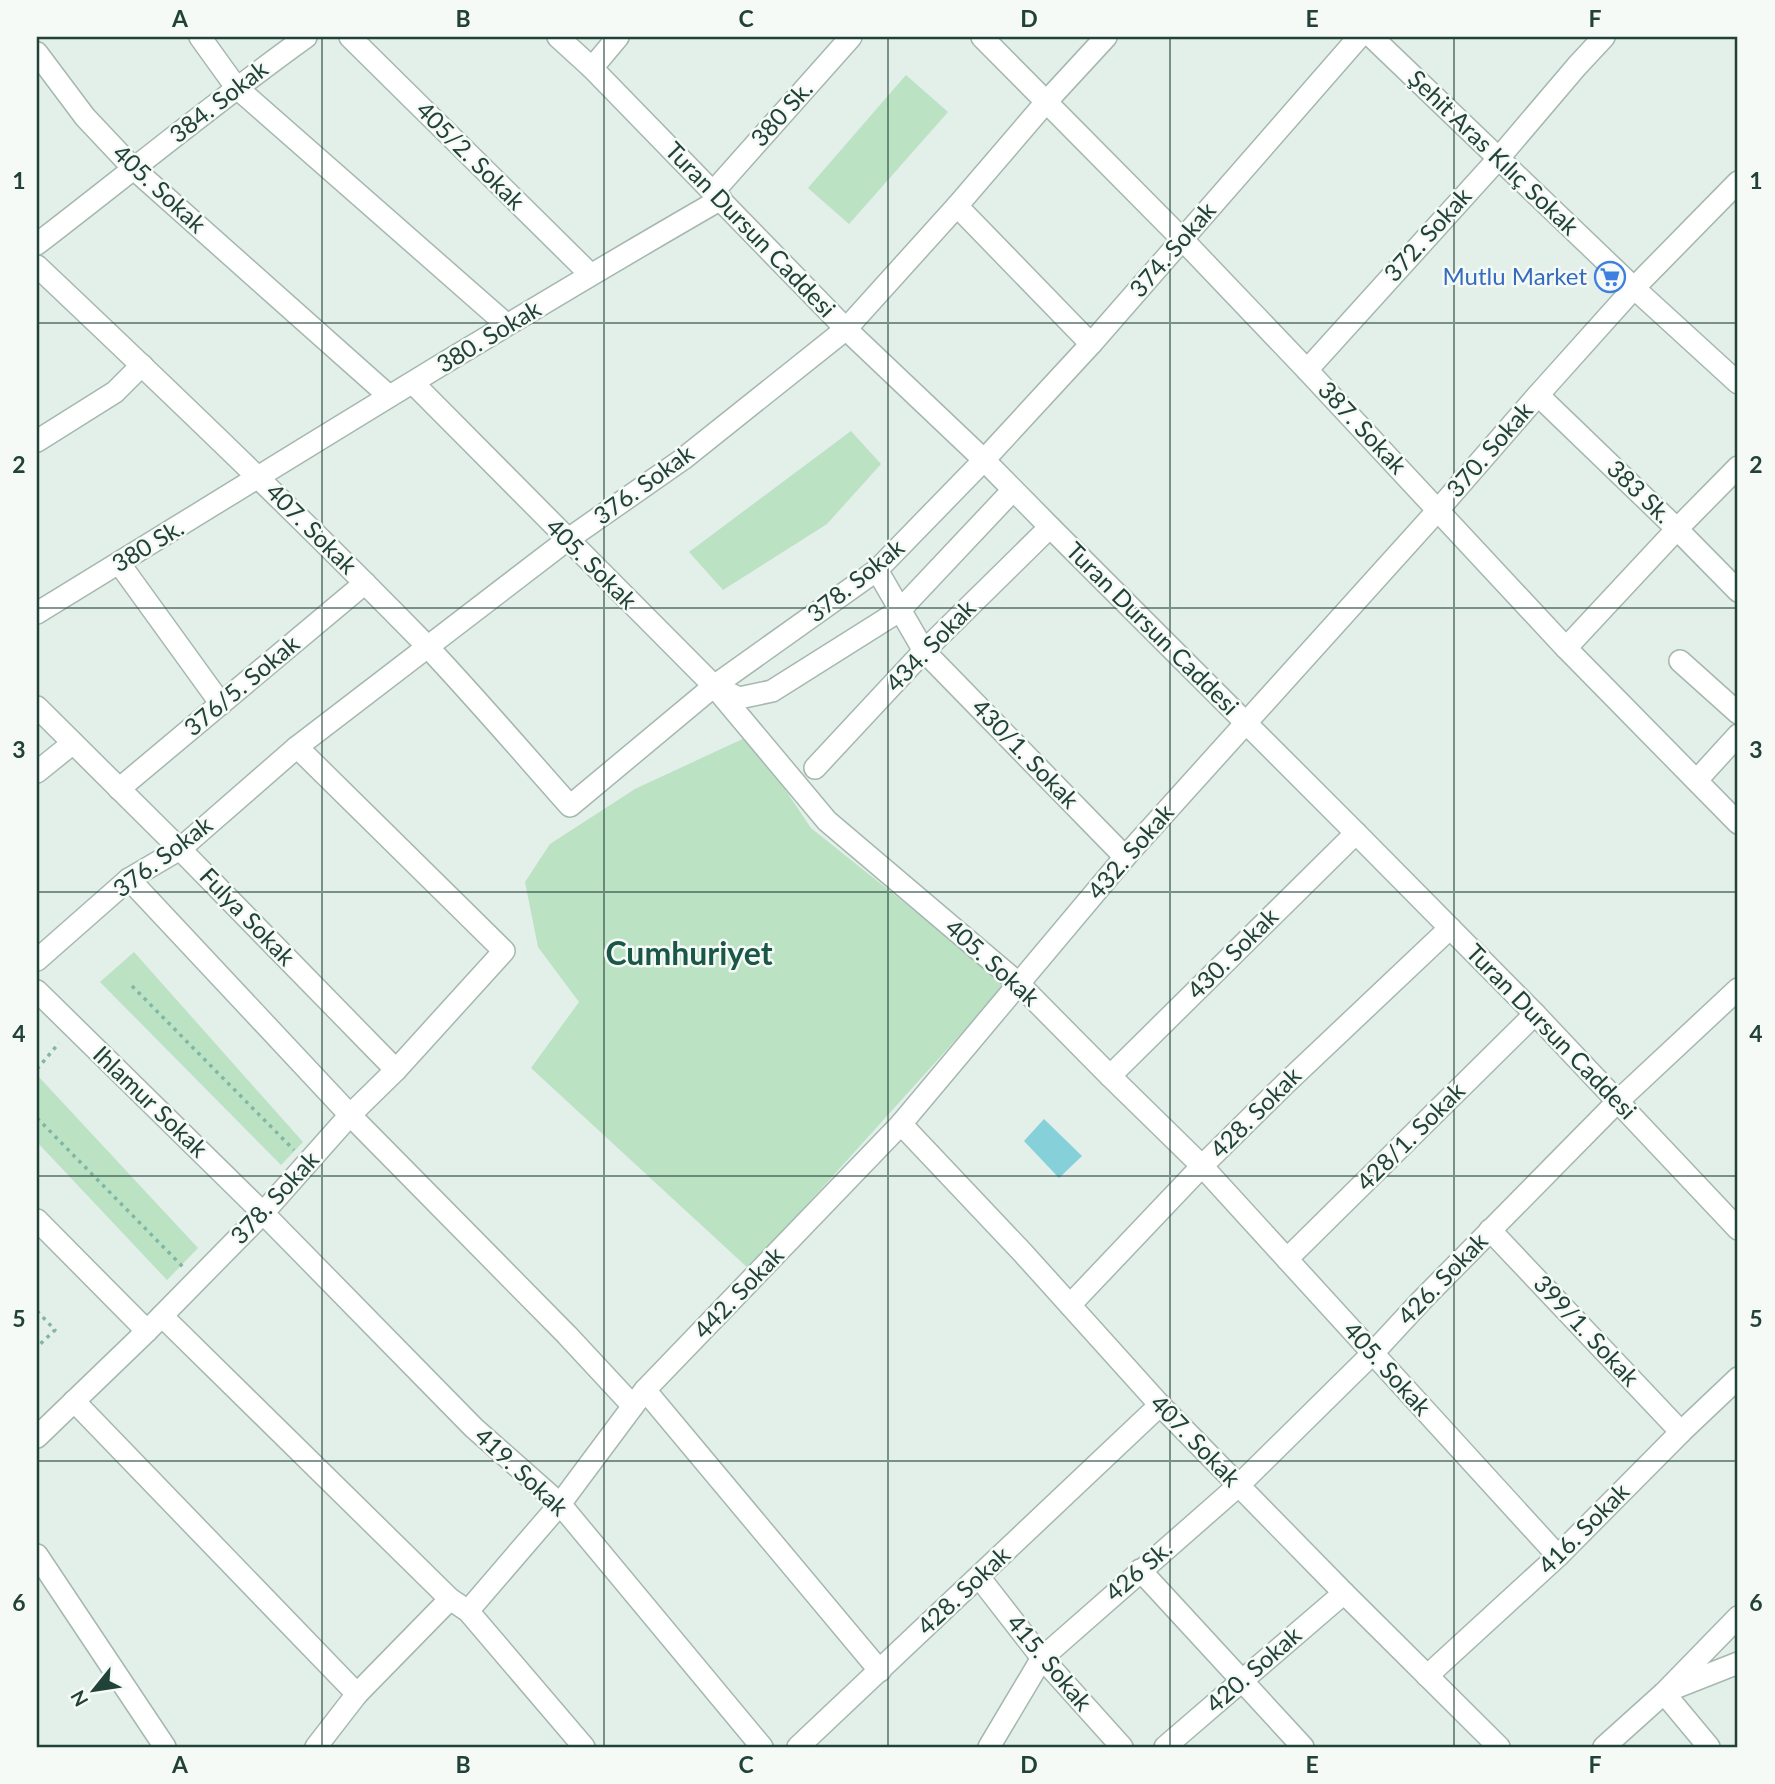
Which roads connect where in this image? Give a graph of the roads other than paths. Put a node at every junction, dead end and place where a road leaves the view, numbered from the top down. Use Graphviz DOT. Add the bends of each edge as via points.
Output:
graph roads {
  1 [pos="200,37"];
  2 [pos="306,37"];
  3 [pos="350,37"];
  4 [pos="558,37"];
  5 [pos="618,37"];
  6 [pos="851,37"];
  7 [pos="982,37"];
  8 [pos="1106,37"];
  9 [pos="1359,37"];
  10 [pos="1372,37"];
  11 [pos="1604,37"];
  12 [pos="37,53"];
  13 [pos="592,68"];
  14 [pos="236,87"];
  15 [pos="1047,101"];
  16 [pos="1498,159"];
  17 [pos="134,169"];
  18 [pos="1738,182"];
  19 [pos="717,195"];
  20 [pos="957,206"];
  21 [pos="1182,239"];
  22 [pos="37,244"];
  23 [pos="37,266"];
  24 [pos="590,274"];
  25 [pos="1634,288"];
  26 [pos="506,324"];
  27 [pos="846,328"];
  28 [pos="1091,344"];
  29 [pos="142,365"];
  30 [pos="1307,370"];
  31 [pos="413,383"];
  32 [pos="1738,383"];
  33 [pos="1538,395"];
  34 [pos="389,396"];
  35 [pos="37,441"];
  36 [pos="984,460"];
  37 [pos="1738,467"];
  38 [pos="259,478"];
  39 [pos="1013,490"];
  40 [pos="1438,510"];
  41 [pos="1049,527"];
  42 [pos="1677,529"];
  43 [pos="567,540"];
  44 [pos="119,563"];
  45 [pos="877,570"];
  46 [pos="365,583"];
  47 [pos="1738,592"];
  48 [pos="899,611"];
  49 [pos="37,613"];
  50 [pos="427,647"];
  51 [pos="1566,648"];
  52 [pos="924,651"];
  53 [pos="1680,661"];
  54 [pos="714,686"];
  55 [pos="221,704"];
  56 [pos="37,707"];
  57 [pos="1738,713"];
  58 [pos="1247,723"];
  59 [pos="1738,735"];
  60 [pos="73,743"];
  61 [pos="297,747"];
  62 [pos="815,768"];
  63 [pos="37,772"];
  64 [pos="1697,780"];
  65 [pos="119,789"];
  66 [pos="570,806"];
  67 [pos="1738,823"];
  68 [pos="1356,833"];
  69 [pos="180,849"];
  70 [pos="1125,857"];
  71 [pos="129,879"];
  72 [pos="1450,928"];
  73 [pos="37,960"];
  74 [pos="1018,983"];
  75 [pos="1738,989"];
  76 [pos="37,991"];
  77 [pos="1535,1014"];
  78 [pos="396,1070"];
  79 [pos="1110,1076"];
  80 [pos="1618,1101"];
  81 [pos="351,1115"];
  82 [pos="901,1124"];
  83 [pos="1202,1166"];
  84 [pos="263,1213"];
  85 [pos="37,1220"];
  86 [pos="1738,1229"];
  87 [pos="1490,1230"];
  88 [pos="1287,1259"];
  89 [pos="1070,1306"];
  90 [pos="155,1324"];
  91 [pos="1372,1354"];
  92 [pos="1738,1378"];
  93 [pos="639,1398"];
  94 [pos="74,1401"];
  95 [pos="1160,1405"];
  96 [pos="1681,1432"];
  97 [pos="37,1437"];
  98 [pos="1238,1486"];
  99 [pos="560,1504"];
  100 [pos="37,1555"];
  101 [pos="1558,1556"];
  102 [pos="1140,1570"];
  103 [pos="979,1577"];
  104 [pos="1344,1593"];
  105 [pos="450,1599"];
  106 [pos="468,1611"];
  107 [pos="1738,1617"];
  108 [pos="1042,1658"];
  109 [pos="1738,1663"];
  110 [pos="880,1671"];
  111 [pos="1427,1676"];
  112 [pos="1241,1681"];
  113 [pos="1664,1693"];
  114 [pos="357,1694"];
  115 [pos="1489,1744"];
  116 [pos="165,1747"];
  117 [pos="316,1747"];
  118 [pos="584,1747"];
  119 [pos="762,1747"];
  120 [pos="798,1747"];
  121 [pos="989,1747"];
  122 [pos="1122,1747"];
  123 [pos="1165,1747"];
  124 [pos="1303,1747"];
  125 [pos="1604,1747"];
  126 [pos="1709,1747"];
  1 -- 14 [label="street"];
  2 -- 14 [label="street, 384. Sokak"];
  3 -- 24 [label="street, 405/2. Sokak"];
  4 -- 13 [label="street, Turan Dursun Caddesi"];
  5 -- 13 [label="street"];
  6 -- 19 [label="street, 380 Sk."];
  7 -- 15 [label="street, 387. Sokak"];
  8 -- 15 [label="street, 376. Sokak"];
  9 -- 21 [label="street, 374. Sokak"];
  10 -- 16 [label="street, Şehit Aras Kılıç Sokak"];
  11 -- 16 [label="street, 372. Sokak"];
  12 -- 17 [label="street, 405. Sokak" via="85,117"];
  13 -- 19 [label="street, Turan Dursun Caddesi"];
  14 -- 17 [label="street, 384. Sokak"];
  14 -- 26 [label="street"];
  15 -- 20 [label="street, 376. Sokak"];
  15 -- 21 [label="street, 387. Sokak"];
  16 -- 25 [label="street, Şehit Aras Kılıç Sokak"];
  16 -- 30 [label="street, 372. Sokak"];
  17 -- 22 [label="street, 384. Sokak"];
  17 -- 34 [label="street, 405. Sokak"];
  18 -- 25 [label="street, 370. Sokak"];
  19 -- 24 [label="street, 380. Sokak"];
  19 -- 27 [label="street, Turan Dursun Caddesi"];
  20 -- 27 [label="street, 376. Sokak"];
  20 -- 28 [label="street"];
  21 -- 28 [label="street, 374. Sokak"];
  21 -- 30 [label="street, 387. Sokak"];
  23 -- 29 [label="street, 407. Sokak"];
  24 -- 26 [label="street, 380. Sokak"];
  25 -- 32 [label="street, Şehit Aras Kılıç Sokak"];
  25 -- 33 [label="street, 370. Sokak"];
  26 -- 31 [label="street, 380. Sokak"];
  27 -- 36 [label="street, Turan Dursun Caddesi"];
  27 -- 43 [label="street, 376. Sokak" via="683,459"];
  28 -- 36 [label="street, 374. Sokak"];
  29 -- 35 [label="street" via="115,392"];
  29 -- 38 [label="street, 407. Sokak"];
  30 -- 40 [label="street, 387. Sokak"];
  31 -- 34 [label="street, 380. Sokak"];
  31 -- 43 [label="street, 405. Sokak"];
  33 -- 40 [label="street, 370. Sokak"];
  33 -- 42 [label="street, 383 Sk."];
  34 -- 38 [label="street, 380. Sokak"];
  36 -- 39 [label="street, Turan Dursun Caddesi"];
  36 -- 45 [label="street, 378. Sokak"];
  37 -- 42 [label="street"];
  38 -- 44 [label="street, 380 Sk."];
  38 -- 46 [label="street, 407. Sokak"];
  39 -- 41 [label="street, Turan Dursun Caddesi"];
  39 -- 48 [label="street"];
  40 -- 51 [label="street, 387. Sokak"];
  40 -- 58 [label="street, 370. Sokak"];
  41 -- 52 [label="street, 434. Sokak"];
  41 -- 58 [label="street, Turan Dursun Caddesi"];
  42 -- 47 [label="street, 383 Sk."];
  42 -- 51 [label="street"];
  43 -- 50 [label="street, 376. Sokak"];
  43 -- 54 [label="street, 405. Sokak"];
  44 -- 49 [label="street, 380 Sk."];
  44 -- 55 [label="street"];
  45 -- 48 [label="street, 430/1. Sokak"];
  45 -- 54 [label="street, 378. Sokak"];
  46 -- 50 [label="street, 407. Sokak"];
  46 -- 55 [label="street, 376/5. Sokak"];
  48 -- 52 [label="street, 430/1. Sokak"];
  48 -- 54 [label="street" via="772,691 739,698"];
  50 -- 61 [label="street, 376. Sokak"];
  50 -- 66 [label="street, 407. Sokak"];
  51 -- 64 [label="street, 387. Sokak"];
  52 -- 62 [label="street, 434. Sokak"];
  52 -- 70 [label="street, 430/1. Sokak"];
  53 -- 57 [label="street"];
  54 -- 66 [label="street, 378. Sokak"];
  54 -- 74 [label="street, 405. Sokak" via="827,821"];
  55 -- 65 [label="street, 376/5. Sokak"];
  56 -- 60 [label="street, Fulya Sokak"];
  58 -- 68 [label="street, Turan Dursun Caddesi"];
  58 -- 70 [label="street, 432. Sokak"];
  59 -- 64 [label="street"];
  60 -- 63 [label="street"];
  60 -- 65 [label="street, Fulya Sokak"];
  61 -- 69 [label="street, 376. Sokak"];
  61 -- 78 [label="street, 378. Sokak" via="504,951"];
  64 -- 67 [label="street, 387. Sokak"];
  65 -- 69 [label="street, Fulya Sokak"];
  68 -- 72 [label="street, Turan Dursun Caddesi"];
  68 -- 79 [label="street, 430. Sokak"];
  69 -- 71 [label="street, 376. Sokak"];
  69 -- 78 [label="street, Fulya Sokak"];
  70 -- 74 [label="street, 432. Sokak"];
  71 -- 73 [label="street, 376. Sokak"];
  71 -- 81 [label="street"];
  72 -- 77 [label="street, Turan Dursun Caddesi"];
  72 -- 83 [label="street, 428. Sokak"];
  74 -- 79 [label="street, 405. Sokak"];
  74 -- 82 [label="street, 442. Sokak"];
  75 -- 80 [label="street, 426. Sokak"];
  76 -- 84 [label="street, Ihlamur Sokak"];
  77 -- 80 [label="street, Turan Dursun Caddesi"];
  77 -- 88 [label="street, 428/1. Sokak"];
  78 -- 81 [label="street, 378. Sokak"];
  79 -- 83 [label="street, 405. Sokak"];
  80 -- 86 [label="street, Turan Dursun Caddesi"];
  80 -- 87 [label="street, 426. Sokak"];
  81 -- 84 [label="street, 378. Sokak"];
  81 -- 93 [label="street" via="566,1335"];
  82 -- 89 [label="street, 407. Sokak"];
  82 -- 93 [label="street, 442. Sokak"];
  83 -- 88 [label="street, 405. Sokak"];
  83 -- 89 [label="street, 428. Sokak"];
  84 -- 90 [label="street, 378. Sokak"];
  84 -- 99 [label="street, 419. Sokak" via="474,1428"];
  85 -- 90 [label="street"];
  87 -- 91 [label="street, 426. Sokak"];
  87 -- 96 [label="street, 399/1. Sokak"];
  88 -- 91 [label="street, 405. Sokak"];
  89 -- 95 [label="street, 407. Sokak"];
  90 -- 94 [label="street, 378. Sokak"];
  90 -- 105 [label="street"];
  91 -- 98 [label="street, 426. Sokak"];
  91 -- 101 [label="street, 405. Sokak"];
  92 -- 96 [label="street, 416. Sokak"];
  93 -- 99 [label="street, 442. Sokak"];
  93 -- 110 [label="street"];
  94 -- 97 [label="street, 378. Sokak"];
  94 -- 114 [label="street"];
  95 -- 98 [label="street, 407. Sokak"];
  95 -- 103 [label="street, 428. Sokak"];
  96 -- 101 [label="street, 416. Sokak"];
  98 -- 102 [label="street, 426 Sk."];
  98 -- 104 [label="street, 407. Sokak"];
  99 -- 106 [label="street, 442. Sokak"];
  99 -- 119 [label="street, 419. Sokak"];
  100 -- 116 [label="street"];
  101 -- 111 [label="street, 416. Sokak"];
  102 -- 108 [label="street, 426 Sk."];
  102 -- 112 [label="street"];
  103 -- 108 [label="street, 415. Sokak"];
  103 -- 110 [label="street, 428. Sokak"];
  104 -- 111 [label="street, 407. Sokak"];
  104 -- 112 [label="street, 420. Sokak"];
  105 -- 106 [label="street"];
  105 -- 114 [label="street"];
  106 -- 118 [label="street"];
  107 -- 113 [label="street"];
  108 -- 121 [label="street"];
  108 -- 122 [label="street, 415. Sokak"];
  109 -- 113 [label="street"];
  110 -- 120 [label="street, 428. Sokak"];
  111 -- 115 [label="street, 407. Sokak"];
  112 -- 123 [label="street, 420. Sokak"];
  112 -- 124 [label="street"];
  113 -- 125 [label="street"];
  113 -- 126 [label="street"];
  114 -- 117 [label="street"];
}
